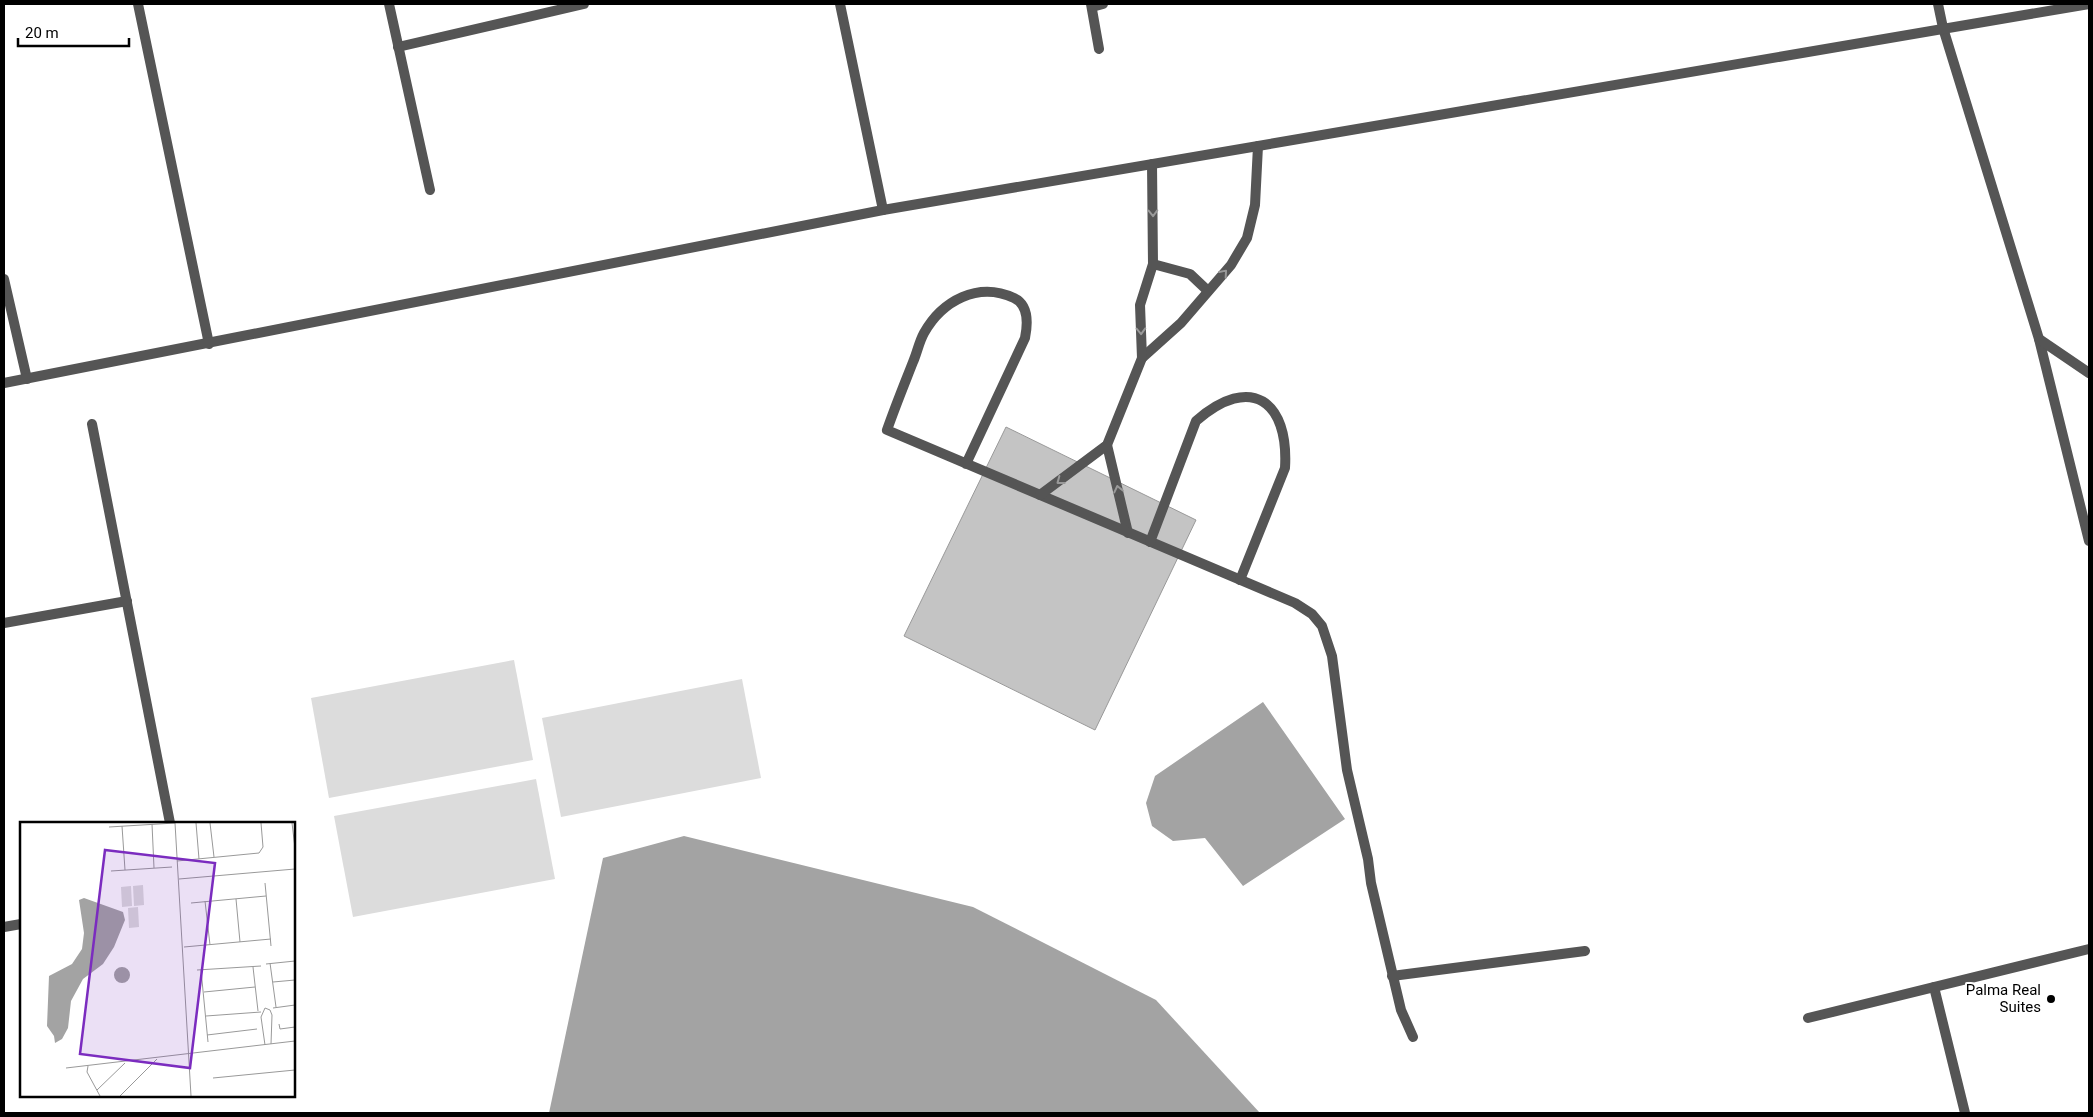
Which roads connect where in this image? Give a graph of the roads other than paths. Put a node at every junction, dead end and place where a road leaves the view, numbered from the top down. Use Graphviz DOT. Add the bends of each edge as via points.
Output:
graph roads {
  1 [pos="138,4"];
  2 [pos="389,4"];
  3 [pos="584,4"];
  4 [pos="840,4"];
  5 [pos="1103,4"];
  6 [pos="1938,4"];
  7 [pos="2089,4"];
  8 [pos="1092,5"];
  9 [pos="1943,28"];
  10 [pos="398,47"];
  11 [pos="1099,50"];
  12 [pos="1258,146"];
  13 [pos="1152,164"];
  14 [pos="430,190"];
  15 [pos="883,210"];
  16 [pos="1153,264"];
  17 [pos="4,279"];
  18 [pos="1208,292"];
  19 [pos="2039,339"];
  20 [pos="210,344"];
  21 [pos="1142,358"];
  22 [pos="2089,373"];
  23 [pos="27,379"];
  24 [pos="4,384"];
  25 [pos="92,424"];
  26 [pos="1107,445"];
  27 [pos="966,464"];
  28 [pos="1040,495"];
  29 [pos="1128,532"];
  30 [pos="2089,541"];
  31 [pos="1150,542"];
  32 [pos="1240,580"];
  33 [pos="127,601"];
  34 [pos="4,623"];
  35 [pos="170,822"];
  36 [pos="20,924"];
  37 [pos="4,927"];
  38 [pos="2089,949"];
  39 [pos="1585,951"];
  40 [pos="1392,976"];
  41 [pos="1934,987"];
  42 [pos="1808,1018"];
  43 [pos="1412,1037"];
  44 [pos="1965,1113"];
  1 -- 20 [label="street"];
  2 -- 10 [label="street"];
  3 -- 10 [label="street"];
  4 -- 15 [label="street"];
  5 -- 8 [label="street"];
  6 -- 9 [label="street"];
  7 -- 9 [label="street"];
  8 -- 11 [label="street"];
  9 -- 12 [label="street"];
  9 -- 19 [label="street"];
  10 -- 14 [label="street"];
  12 -- 13 [label="street"];
  18 -- 12 [label="street, one-way" via="1231,265 1247,238 1255,205"];
  13 -- 15 [label="street"];
  13 -- 16 [label="street, one-way"];
  15 -- 20 [label="street"];
  16 -- 18 [label="street" via="1190,274"];
  16 -- 21 [label="street, one-way" via="1140,305"];
  17 -- 23 [label="street"];
  18 -- 21 [label="street" via="1181,323"];
  19 -- 22 [label="street"];
  19 -- 30 [label="street"];
  20 -- 23 [label="street"];
  21 -- 26 [label="street"];
  23 -- 24 [label="street"];
  25 -- 33 [label="street"];
  26 -- 28 [label="street, one-way"];
  29 -- 26 [label="street, one-way"];
  27 -- 27 [label="street" via="1028,326 1026,312 1019,300 1004,293 982,290 958,298 944,309 924,333 887,430"];
  27 -- 28 [label="street"];
  28 -- 29 [label="street"];
  29 -- 31 [label="street"];
  31 -- 32 [label="street"];
  31 -- 32 [label="street" via="1196,421 1226,400 1242,397 1262,399 1273,409 1284,433 1286,468"];
  32 -- 40 [label="street" via="1295,603 1312,614 1322,626 1332,656 1347,770"];
  33 -- 34 [label="street"];
  33 -- 35 [label="street"];
  36 -- 37 [label="street"];
  38 -- 41 [label="street"];
  39 -- 40 [label="street"];
  40 -- 43 [label="street"];
  41 -- 42 [label="street"];
  41 -- 44 [label="street"];
}
